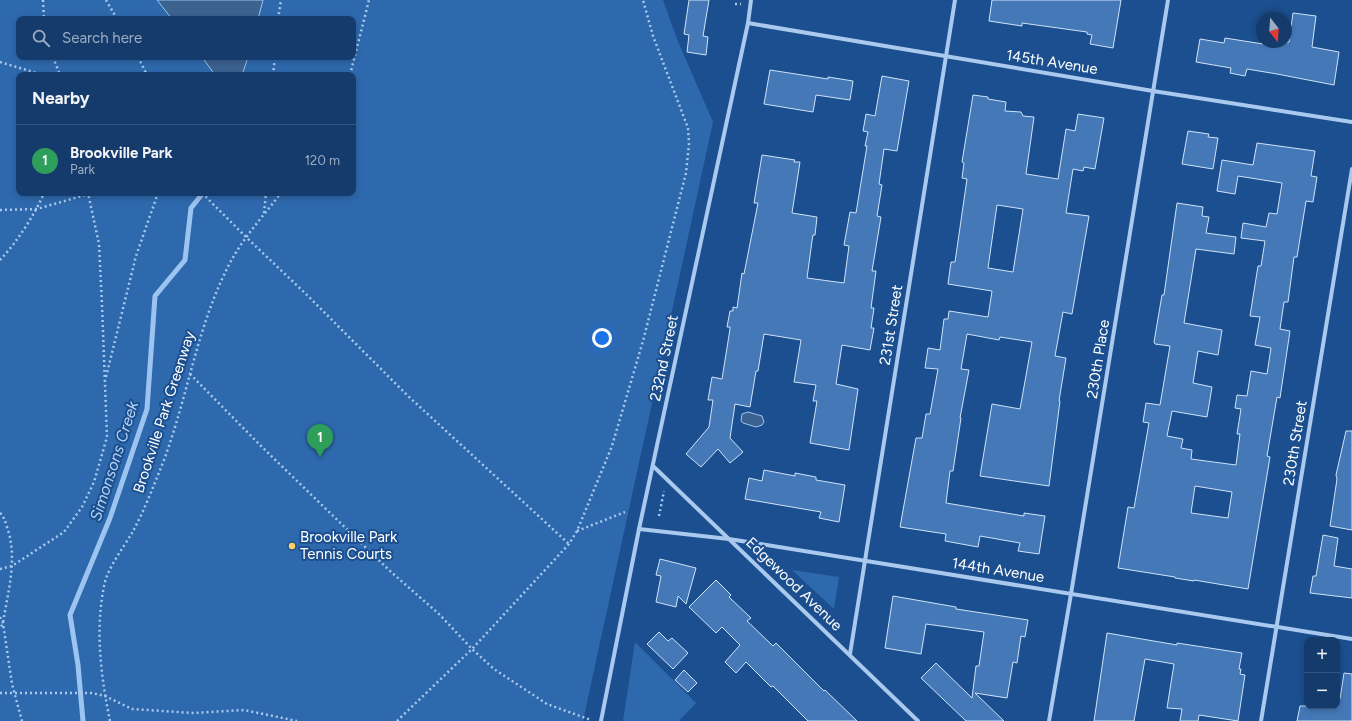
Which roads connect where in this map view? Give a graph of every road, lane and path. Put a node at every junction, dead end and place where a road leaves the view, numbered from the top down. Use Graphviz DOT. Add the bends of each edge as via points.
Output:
graph roads {
  1 [pos="43,0"];
  2 [pos="106,0"];
  3 [pos="281,0"];
  4 [pos="369,0"];
  5 [pos="642,0"];
  6 [pos="752,0"];
  7 [pos="955,0"];
  8 [pos="1168,0"];
  9 [pos="735,4"];
  10 [pos="741,4"];
  11 [pos="44,16"];
  12 [pos="115,16"];
  13 [pos="278,16"];
  14 [pos="748,24"];
  15 [pos="356,51"];
  16 [pos="946,57"];
  17 [pos="54,60"];
  18 [pos="140,60"];
  19 [pos="275,60"];
  20 [pos="354,60"];
  21 [pos="0,62"];
  22 [pos="33,72"];
  23 [pos="59,72"];
  24 [pos="146,72"];
  25 [pos="273,72"];
  26 [pos="351,72"];
  27 [pos="1154,91"];
  28 [pos="1352,122"];
  29 [pos="1352,169"];
  30 [pos="43,196"];
  31 [pos="80,196"];
  32 [pos="90,196"];
  33 [pos="157,196"];
  34 [pos="205,196"];
  35 [pos="266,196"];
  36 [pos="279,196"];
  37 [pos="37,209"];
  38 [pos="0,210"];
  39 [pos="264,214"];
  40 [pos="246,238"];
  41 [pos="0,260"];
  42 [pos="189,374"];
  43 [pos="105,382"];
  44 [pos="653,466"];
  45 [pos="665,484"];
  46 [pos="625,512"];
  47 [pos="0,513"];
  48 [pos="659,516"];
  49 [pos="639,529"];
  50 [pos="576,531"];
  51 [pos="729,538"];
  52 [pos="569,544"];
  53 [pos="865,561"];
  54 [pos="12,566"];
  55 [pos="0,569"];
  56 [pos="1071,594"];
  57 [pos="0,617"];
  58 [pos="3,623"];
  59 [pos="1277,627"];
  60 [pos="0,629"];
  61 [pos="1352,639"];
  62 [pos="472,649"];
  63 [pos="850,654"];
  64 [pos="0,693"];
  65 [pos="15,694"];
  66 [pos="105,696"];
  67 [pos="22,721"];
  68 [pos="110,721"];
  69 [pos="297,721"];
  70 [pos="397,721"];
  71 [pos="594,721"];
  72 [pos="601,721"];
  73 [pos="918,721"];
  74 [pos="1049,721"];
  75 [pos="1262,721"];
  1 -- 11 [label="path"];
  2 -- 12 [label="path"];
  3 -- 13 [label="path"];
  4 -- 15 [label="path"];
  5 -- 50 [label="path" via="688,128 686,173 643,341 614,438"];
  6 -- 14 [label="street, 232nd Street"];
  7 -- 16 [label="street, 231st Street"];
  8 -- 27 [label="street, 230th Place"];
  9 -- 10 [label="path"];
  14 -- 16 [label="street, 145th Avenue"];
  14 -- 44 [label="street, 232nd Street"];
  16 -- 27 [label="street, 145th Avenue"];
  16 -- 53 [label="street, 231st Street"];
  17 -- 23 [label="path"];
  18 -- 24 [label="path"];
  19 -- 25 [label="path"];
  20 -- 26 [label="path"];
  21 -- 22 [label="path"];
  27 -- 28 [label="street, 145th Avenue"];
  27 -- 56 [label="street, 230th Place"];
  29 -- 59 [label="street, 230th Street"];
  30 -- 37 [label="path"];
  31 -- 37 [label="path"];
  32 -- 43 [label="path" via="98,244"];
  33 -- 43 [label="path" via="136,256"];
  34 -- 40 [label="path"];
  35 -- 39 [label="path"];
  36 -- 39 [label="path, Brookville Park Greenway"];
  37 -- 38 [label="path"];
  37 -- 41 [label="path"];
  39 -- 40 [label="path, Brookville Park Greenway"];
  40 -- 42 [label="path, Brookville Park Greenway" via="231,261 214,297"];
  40 -- 52 [label="path" via="408,396"];
  42 -- 62 [label="path" via="262,448 390,571 439,614"];
  42 -- 66 [label="path, Brookville Park Greenway" via="159,474 104,584 99,638"];
  43 -- 54 [label="path" via="107,437 94,482 82,507 64,532"];
  44 -- 49 [label="street, 232nd Street"];
  44 -- 51 [label="street, Edgewood Avenue"];
  45 -- 48 [label="path"];
  46 -- 50 [label="path"];
  47 -- 54 [label="path" via="4,517 11,539"];
  49 -- 51 [label="street, 144th Avenue"];
  49 -- 72 [label="street, 232nd Street"];
  50 -- 52 [label="path"];
  51 -- 53 [label="street, 144th Avenue"];
  51 -- 63 [label="street, Edgewood Avenue"];
  52 -- 62 [label="path"];
  53 -- 56 [label="street, 144th Avenue"];
  53 -- 63 [label="street, 231st Street"];
  54 -- 55 [label="path"];
  54 -- 58 [label="path"];
  56 -- 59 [label="street, 144th Avenue"];
  56 -- 74 [label="street, 230th Place"];
  57 -- 58 [label="path"];
  58 -- 60 [label="path"];
  58 -- 65 [label="path"];
  59 -- 61 [label="street, 144th Avenue"];
  59 -- 75 [label="street, 230th Street"];
  62 -- 70 [label="path"];
  62 -- 71 [label="path" via="494,669 547,704"];
  63 -- 73 [label="street, Edgewood Avenue"];
  64 -- 65 [label="path"];
  65 -- 66 [label="path" via="92,693"];
  65 -- 67 [label="path"];
  66 -- 68 [label="path, Brookville Park Greenway"];
  66 -- 69 [label="path" via="132,709 193,713 244,710"];
}
